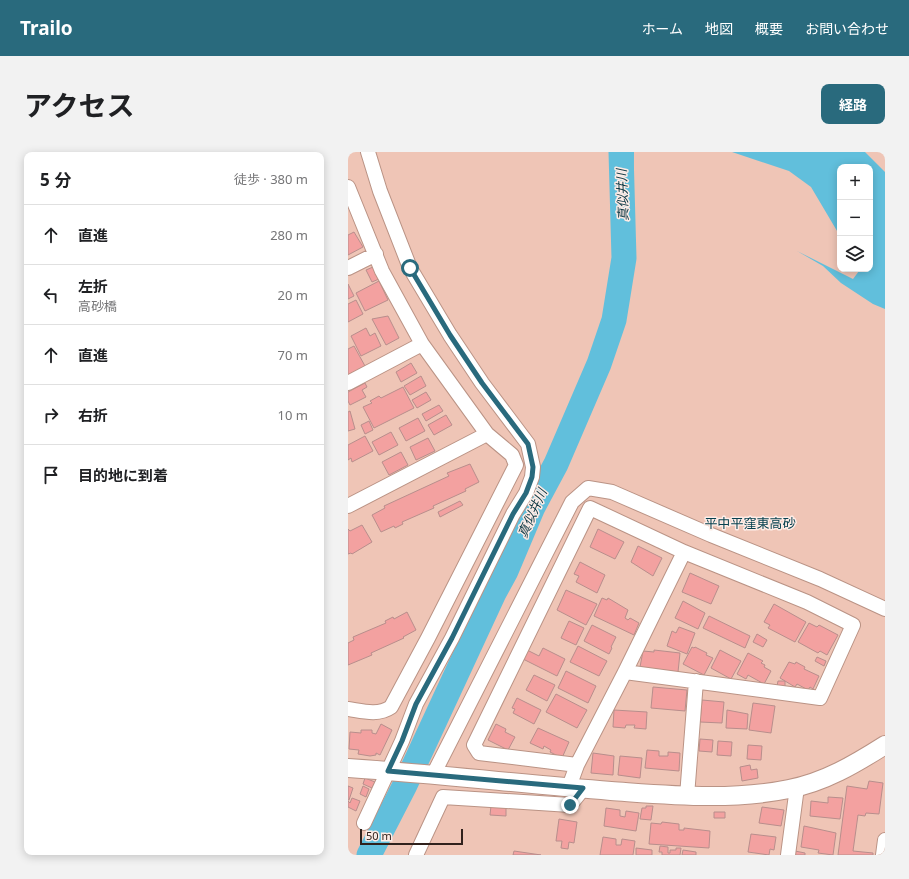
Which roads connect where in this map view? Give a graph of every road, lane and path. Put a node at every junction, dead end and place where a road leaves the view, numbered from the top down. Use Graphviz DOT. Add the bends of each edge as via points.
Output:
graph roads {
  1 [pos="368,152"];
  2 [pos="348,187"];
  3 [pos="376,254"];
  4 [pos="348,268"];
  5 [pos="422,344"];
  6 [pos="348,383"];
  7 [pos="486,434"];
  8 [pos="348,506"];
  9 [pos="684,552"];
  10 [pos="885,610"];
  11 [pos="625,672"];
  12 [pos="696,682"];
  13 [pos="348,709"];
  14 [pos="885,745"];
  15 [pos="577,765"];
  16 [pos="348,768"];
  17 [pos="390,771"];
  18 [pos="434,774"];
  19 [pos="797,787"];
  20 [pos="576,788"];
  21 [pos="687,796"];
  22 [pos="364,823"];
  23 [pos="885,840"];
  24 [pos="416,855"];
  25 [pos="788,855"];
  26 [pos="883,855"];
  1 -- 17 [label="street" via="410,268 482,383 528,444 533,467 526,493 416,704"];
  2 -- 3 [label="street"];
  3 -- 4 [label="street"];
  3 -- 5 [label="street"];
  5 -- 6 [label="street"];
  5 -- 7 [label="street"];
  7 -- 8 [label="street"];
  7 -- 13 [label="street" via="512,455 516,465 391,707 385,712"];
  9 -- 11 [label="street"];
  9 -- 12 [label="street" via="807,602 853,625 820,698"];
  9 -- 15 [label="street" via="590,508 474,745 479,753"];
  10 -- 18 [label="street" via="820,579 612,492 588,488 572,502"];
  11 -- 12 [label="street"];
  11 -- 15 [label="street"];
  12 -- 21 [label="street"];
  14 -- 19 [label="street" via="835,774"];
  15 -- 20 [label="street"];
  16 -- 17 [label="street"];
  17 -- 18 [label="street"];
  17 -- 22 [label="street"];
  18 -- 20 [label="street"];
  19 -- 21 [label="street" via="755,793"];
  19 -- 25 [label="street"];
  20 -- 21 [label="street"];
  20 -- 24 [label="street" via="570,805 443,797"];
  23 -- 26 [label="street"];
}
